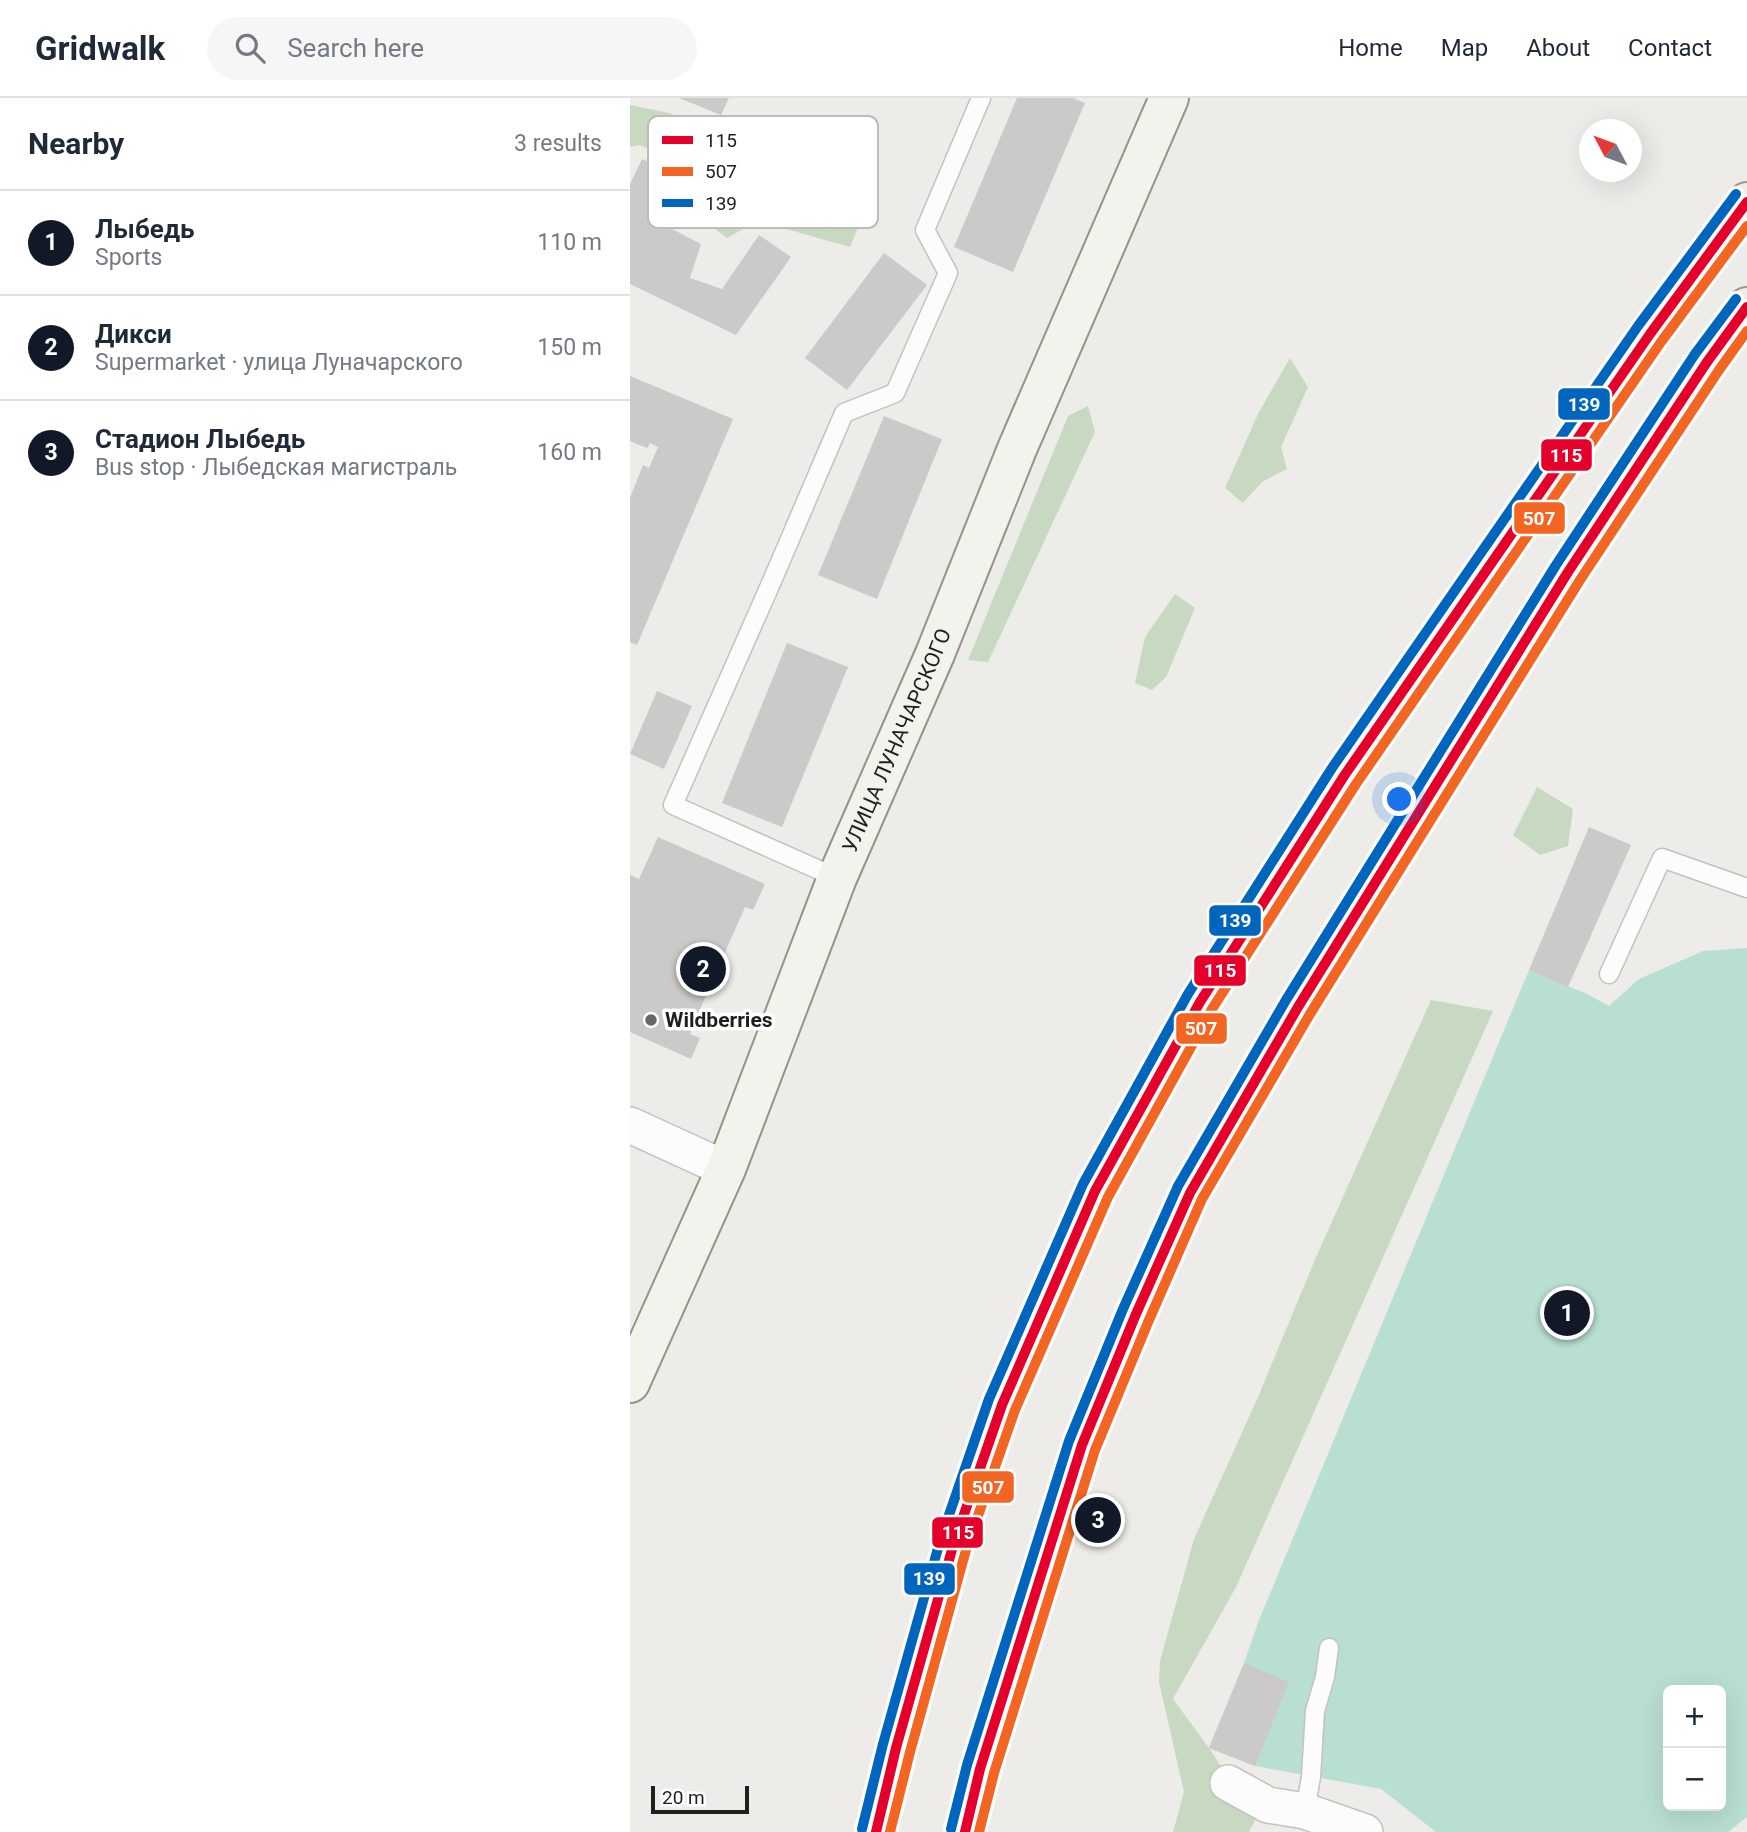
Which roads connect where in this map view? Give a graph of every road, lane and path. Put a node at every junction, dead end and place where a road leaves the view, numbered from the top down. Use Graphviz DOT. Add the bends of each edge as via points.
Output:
graph roads {
  1 [pos="981,98"];
  2 [pos="1168,98"];
  3 [pos="1747,202"];
  4 [pos="1747,307"];
  5 [pos="837,878"];
  6 [pos="1747,888"];
  7 [pos="1609,974"];
  8 [pos="630,1125"];
  9 [pos="726,1169"];
  10 [pos="630,1383"];
  11 [pos="1329,1648"];
  12 [pos="1228,1783"];
  13 [pos="1305,1811"];
  14 [pos="876,1832"];
  15 [pos="965,1832"];
  16 [pos="1365,1832"];
  1 -- 5 [label="lane" via="925,230 948,273 895,393 844,413 673,805"];
  2 -- 5 [label="main road, УЛИЦА ЛУНАЧАРСКОГО"];
  3 -- 14 [label="main road" via="1642,345 1343,776 1200,1002 1095,1191 1002,1405 957,1533"];
  4 -- 15 [label="main road" via="1568,572 1298,1007 1190,1193 1082,1445 980,1769"];
  5 -- 9 [label="main road, УЛИЦА ЛУНАЧАРСКОГО"];
  6 -- 7 [label="lane" via="1662,858"];
  8 -- 9 [label="street"];
  9 -- 10 [label="main road, УЛИЦА ЛУНАЧАРСКОГО"];
  11 -- 13 [label="lane" via="1315,1711"];
  12 -- 13 [label="street" via="1268,1805"];
  13 -- 16 [label="street"];
}
